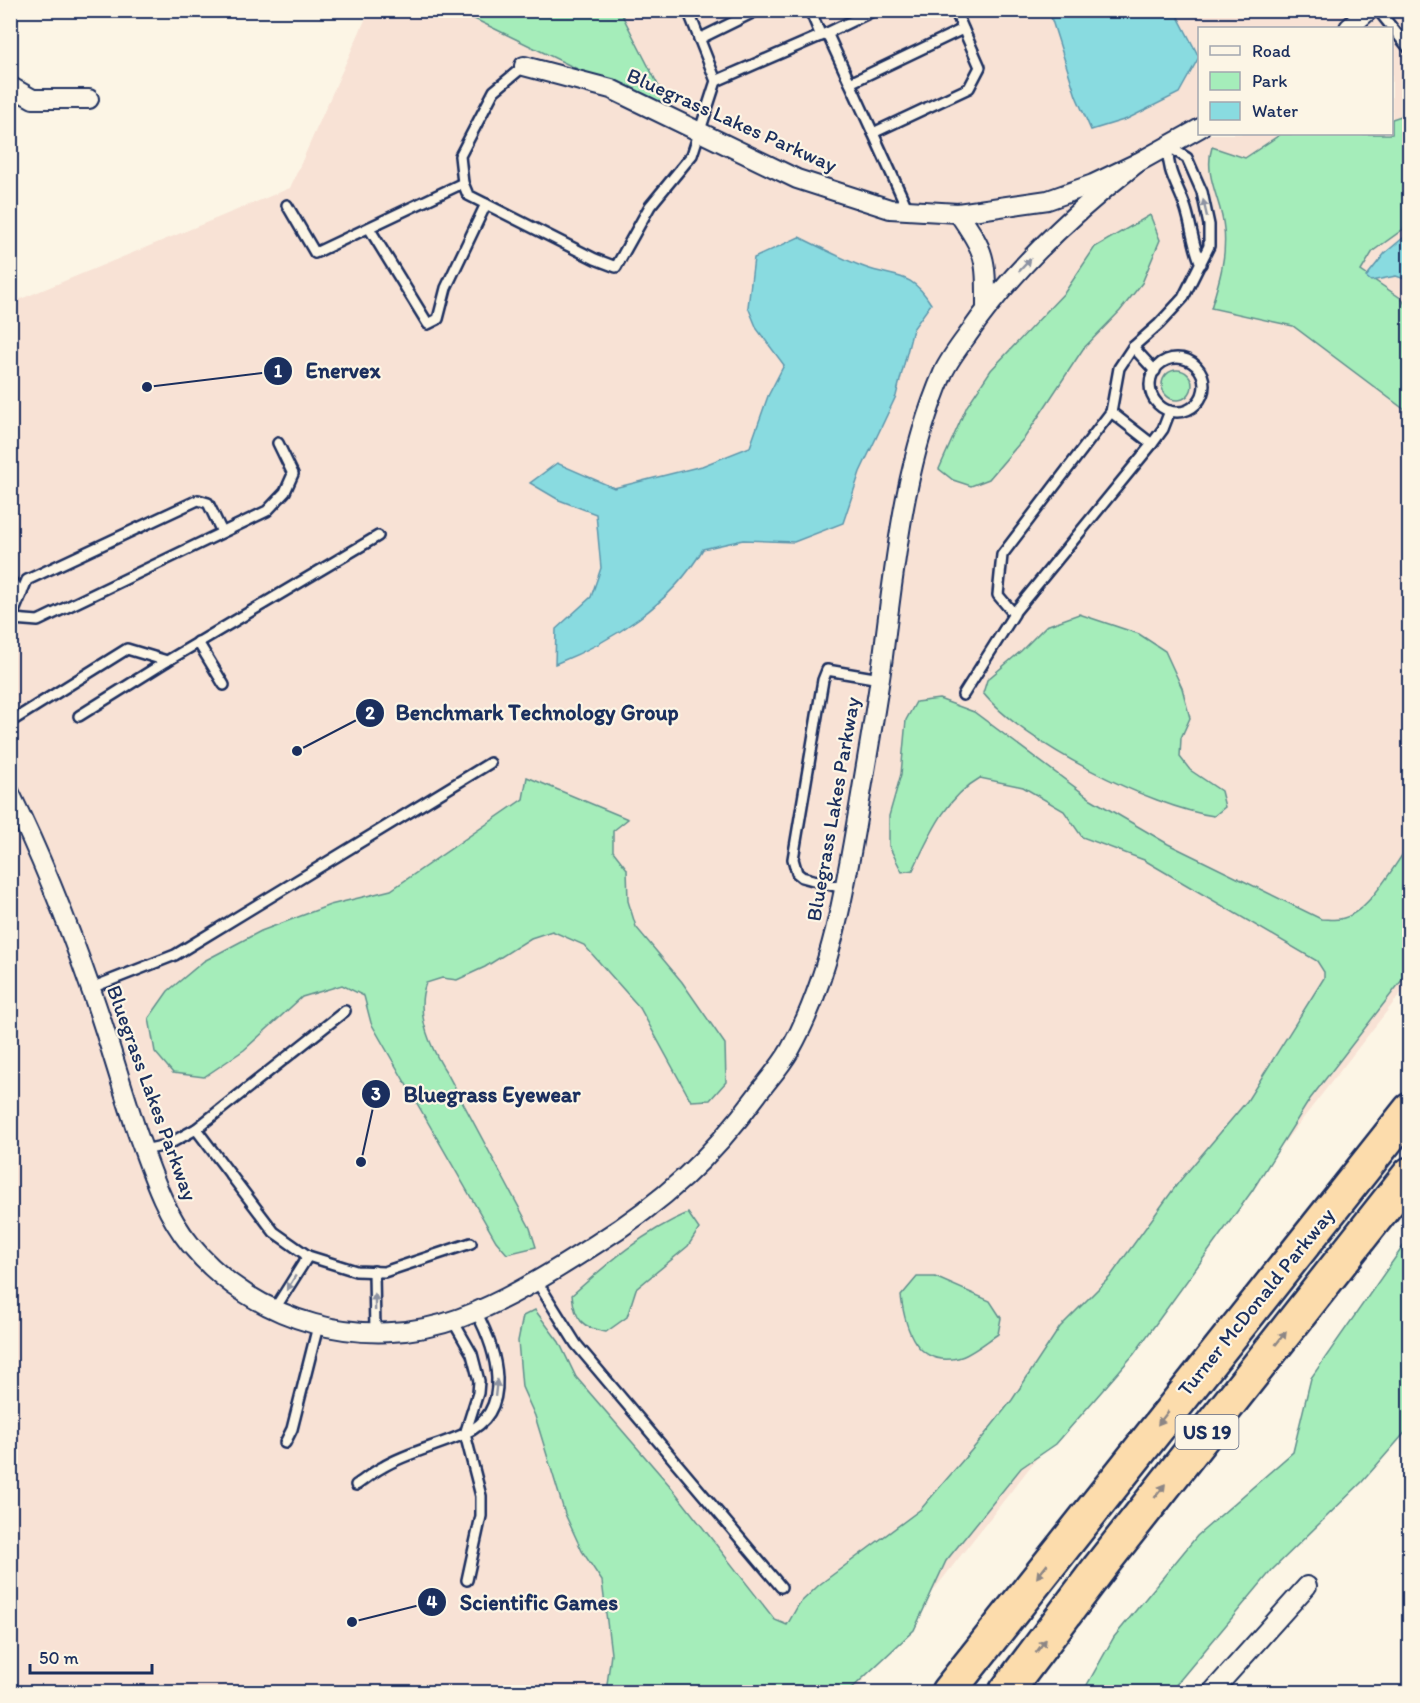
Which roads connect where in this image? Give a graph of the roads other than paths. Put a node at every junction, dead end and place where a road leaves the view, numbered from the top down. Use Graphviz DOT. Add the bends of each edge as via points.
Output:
graph roads {
  1 [pos="688,10"];
  2 [pos="758,10"];
  3 [pos="810,10"];
  4 [pos="875,10"];
  5 [pos="955,10"];
  6 [pos="1369,10"];
  7 [pos="1378,10"];
  8 [pos="1350,27"];
  9 [pos="1392,27"];
  10 [pos="963,29"];
  11 [pos="1393,29"];
  12 [pos="824,34"];
  13 [pos="699,39"];
  14 [pos="1410,50"];
  15 [pos="524,66"];
  16 [pos="716,81"];
  17 [pos="850,83"];
  18 [pos="10,86"];
  19 [pos="89,99"];
  20 [pos="1198,129"];
  21 [pos="699,132"];
  22 [pos="873,133"];
  23 [pos="1168,146"];
  24 [pos="1137,163"];
  25 [pos="463,183"];
  26 [pos="486,204"];
  27 [pos="287,206"];
  28 [pos="908,210"];
  29 [pos="958,213"];
  30 [pos="369,228"];
  31 [pos="1201,264"];
  32 [pos="986,308"];
  33 [pos="1133,347"];
  34 [pos="1155,371"];
  35 [pos="1170,411"];
  36 [pos="1111,412"];
  37 [pos="278,443"];
  38 [pos="1152,444"];
  39 [pos="222,532"];
  40 [pos="378,536"];
  41 [pos="10,580"];
  42 [pos="22,593"];
  43 [pos="1013,614"];
  44 [pos="12,620"];
  45 [pos="198,642"];
  46 [pos="167,661"];
  47 [pos="880,679"];
  48 [pos="224,685"];
  49 [pos="963,695"];
  50 [pos="79,716"];
  51 [pos="10,722"];
  52 [pos="490,763"];
  53 [pos="10,793"];
  54 [pos="846,889"];
  55 [pos="91,988"];
  56 [pos="345,1011"];
  57 [pos="1410,1099"];
  58 [pos="1410,1110"];
  59 [pos="196,1129"];
  60 [pos="144,1150"];
  61 [pos="1410,1174"];
  62 [pos="1332,1209"];
  63 [pos="471,1242"];
  64 [pos="308,1256"];
  65 [pos="374,1271"];
  66 [pos="536,1280"];
  67 [pos="274,1310"];
  68 [pos="476,1312"];
  69 [pos="453,1321"];
  70 [pos="318,1326"];
  71 [pos="375,1332"];
  72 [pos="465,1434"];
  73 [pos="285,1443"];
  74 [pos="356,1485"];
  75 [pos="467,1580"];
  76 [pos="1307,1586"];
  77 [pos="781,1587"];
  78 [pos="948,1692"];
  79 [pos="1006,1692"];
  80 [pos="1212,1692"];
  1 -- 13 [label="lane"];
  2 -- 13 [label="lane"];
  3 -- 12 [label="lane"];
  4 -- 12 [label="lane"];
  5 -- 10 [label="lane"];
  6 -- 8 [label="street"];
  7 -- 9 [label="lane"];
  10 -- 17 [label="lane"];
  10 -- 22 [label="lane" via="980,67 969,88"];
  11 -- 14 [label="lane"];
  12 -- 16 [label="lane"];
  12 -- 17 [label="lane"];
  13 -- 16 [label="lane"];
  15 -- 21 [label="street, Bluegrass Lakes Parkway" via="611,89"];
  15 -- 25 [label="lane" via="494,91 460,156"];
  16 -- 21 [label="lane"];
  17 -- 22 [label="lane"];
  18 -- 19 [label="street" via="33,99"];
  20 -- 23 [label="street, Bluegrass Lakes Parkway"];
  21 -- 26 [label="lane" via="692,155 650,206 616,267"];
  21 -- 28 [label="street, Bluegrass Lakes Parkway" via="797,179 890,209"];
  22 -- 28 [label="lane"];
  23 -- 24 [label="street, Bluegrass Lakes Parkway"];
  23 -- 31 [label="lane" via="1168,165 1187,211 1192,244"];
  31 -- 23 [label="lane, one-way" via="1209,246 1202,192 1187,158"];
  24 -- 29 [label="street, Bluegrass Lakes Parkway" via="1048,200"];
  32 -- 24 [label="street, Bluegrass Lakes Parkway, one-way" via="1077,210"];
  25 -- 26 [label="lane" via="468,195"];
  25 -- 30 [label="lane"];
  26 -- 30 [label="lane" via="446,288 438,319 428,324"];
  27 -- 30 [label="lane" via="315,253"];
  28 -- 29 [label="street, Bluegrass Lakes Parkway"];
  29 -- 32 [label="street" via="980,244 984,257"];
  31 -- 33 [label="lane" via="1183,298"];
  32 -- 47 [label="street, Bluegrass Lakes Parkway" via="945,367 922,430 904,496"];
  33 -- 34 [label="lane"];
  33 -- 36 [label="lane" via="1119,368"];
  34 -- 35 [label="lane" via="1152,395 1162,408"];
  34 -- 35 [label="lane" via="1169,360 1187,360 1204,380 1196,405"];
  35 -- 38 [label="lane"];
  36 -- 38 [label="lane"];
  36 -- 43 [label="lane" via="1002,555 998,595"];
  37 -- 39 [label="lane" via="293,474 285,492 267,511"];
  38 -- 43 [label="lane"];
  39 -- 42 [label="lane" via="208,503 198,500 27,580"];
  39 -- 44 [label="lane" via="38,621"];
  40 -- 45 [label="lane"];
  41 -- 42 [label="lane"];
  42 -- 44 [label="lane"];
  43 -- 49 [label="lane"];
  45 -- 46 [label="lane"];
  45 -- 48 [label="lane"];
  46 -- 50 [label="lane"];
  46 -- 51 [label="lane" via="127,650"];
  47 -- 54 [label="street, Bluegrass Lakes Parkway"];
  47 -- 54 [label="lane" via="827,670 795,848 797,873"];
  52 -- 55 [label="lane" via="175,955"];
  53 -- 55 [label="street, Bluegrass Lakes Parkway" via="37,849"];
  54 -- 66 [label="street, Bluegrass Lakes Parkway" via="812,1001 790,1051 728,1136 660,1200"];
  55 -- 60 [label="street, Bluegrass Lakes Parkway"];
  56 -- 59 [label="lane"];
  57 -- 62 [label="highway"];
  58 -- 62 [label="highway, Turner McDonald Parkway / US 19"];
  59 -- 60 [label="lane" via="167,1145"];
  59 -- 64 [label="lane" via="274,1232"];
  60 -- 67 [label="street, Bluegrass Lakes Parkway" via="164,1201 191,1246 228,1281"];
  79 -- 61 [label="highway, Turner McDonald Parkway / US 19, one-way"];
  62 -- 78 [label="highway, Turner McDonald Parkway / US 19, one-way"];
  63 -- 65 [label="lane" via="384,1272"];
  64 -- 65 [label="lane" via="356,1271"];
  64 -- 67 [label="lane, one-way"];
  71 -- 65 [label="lane, one-way"];
  66 -- 68 [label="street, Bluegrass Lakes Parkway"];
  66 -- 77 [label="lane" via="576,1344"];
  67 -- 70 [label="street, Bluegrass Lakes Parkway"];
  68 -- 69 [label="street, Bluegrass Lakes Parkway"];
  72 -- 68 [label="lane, one-way" via="480,1423 497,1395 495,1358"];
  69 -- 71 [label="street, Bluegrass Lakes Parkway" via="421,1329"];
  69 -- 72 [label="lane" via="472,1354 479,1381"];
  70 -- 71 [label="street, Bluegrass Lakes Parkway"];
  70 -- 73 [label="lane"];
  72 -- 74 [label="lane" via="384,1466"];
  72 -- 75 [label="lane" via="481,1497 481,1516"];
  76 -- 80 [label="street"];
}
